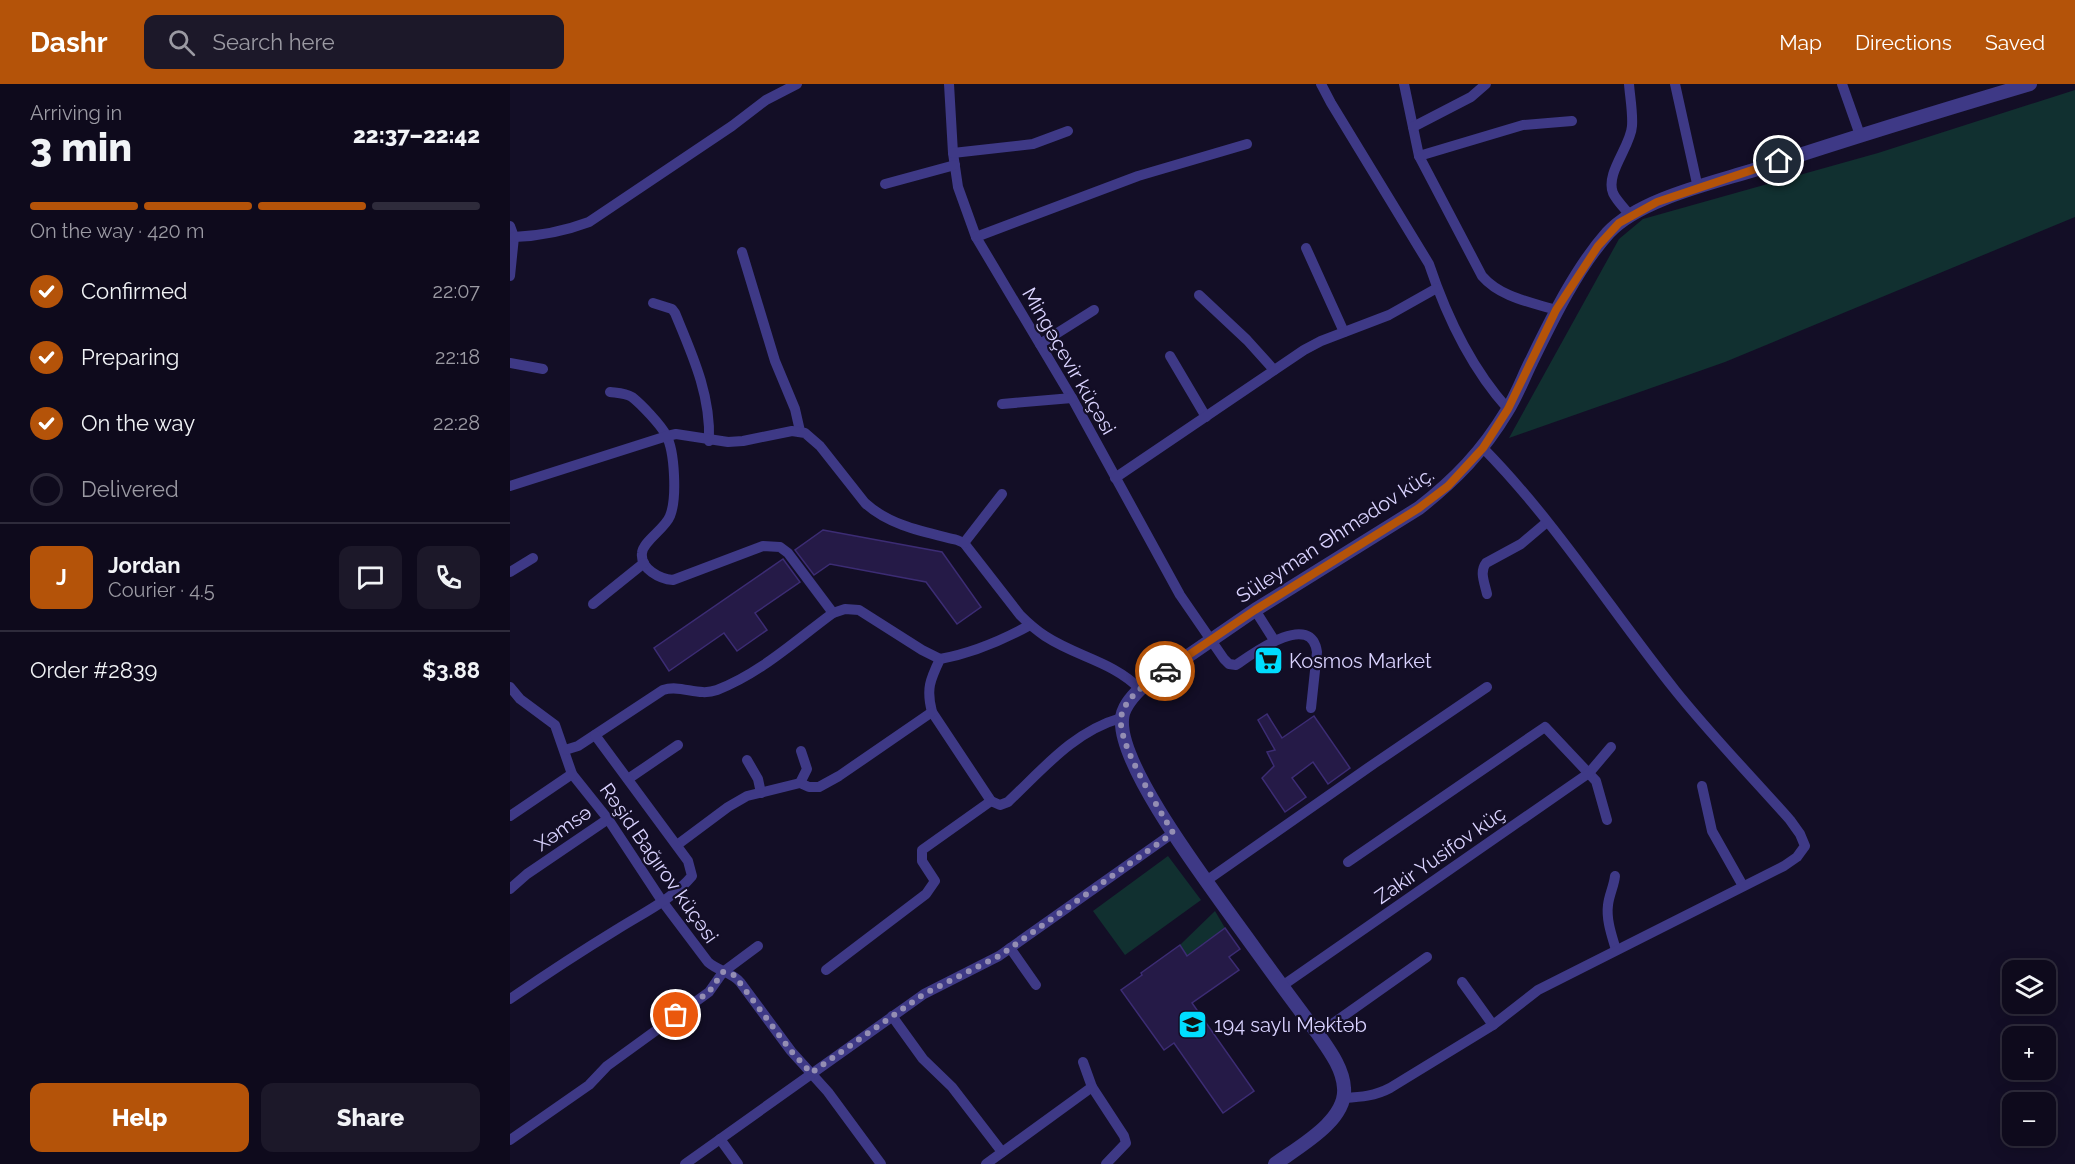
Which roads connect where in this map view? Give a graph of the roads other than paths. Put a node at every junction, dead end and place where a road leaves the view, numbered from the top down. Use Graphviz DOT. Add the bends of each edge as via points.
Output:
graph roads {
  1 [pos="797,84"];
  2 [pos="949,84"];
  3 [pos="1321,84"];
  4 [pos="1404,84"];
  5 [pos="1486,84"];
  6 [pos="1629,84"];
  7 [pos="1675,84"];
  8 [pos="1842,84"];
  9 [pos="2030,84"];
  10 [pos="1572,121"];
  11 [pos="1413,126"];
  12 [pos="1068,131"];
  13 [pos="1860,135"];
  14 [pos="1246,144"];
  15 [pos="953,153"];
  16 [pos="1419,156"];
  17 [pos="955,165"];
  18 [pos="885,184"];
  19 [pos="1698,188"];
  20 [pos="1630,215"];
  21 [pos="510,226"];
  22 [pos="514,237"];
  23 [pos="976,237"];
  24 [pos="1306,248"];
  25 [pos="742,252"];
  26 [pos="510,276"];
  27 [pos="1437,288"];
  28 [pos="1199,295"];
  29 [pos="653,303"];
  30 [pos="1094,310"];
  31 [pos="1556,310"];
  32 [pos="1344,332"];
  33 [pos="1040,344"];
  34 [pos="1170,356"];
  35 [pos="510,363"];
  36 [pos="543,369"];
  37 [pos="1274,370"];
  38 [pos="610,392"];
  39 [pos="1072,398"];
  40 [pos="1002,404"];
  41 [pos="1508,409"];
  42 [pos="1206,417"];
  43 [pos="800,431"];
  44 [pos="667,436"];
  45 [pos="710,441"];
  46 [pos="1483,448"];
  47 [pos="1115,478"];
  48 [pos="510,486"];
  49 [pos="1002,494"];
  50 [pos="1547,522"];
  51 [pos="964,543"];
  52 [pos="533,558"];
  53 [pos="644,563"];
  54 [pos="510,572"];
  55 [pos="1487,594"];
  56 [pos="593,604"];
  57 [pos="1255,610"];
  58 [pos="833,613"];
  59 [pos="1030,625"];
  60 [pos="1210,639"];
  61 [pos="1274,640"];
  62 [pos="940,659"];
  63 [pos="510,687"];
  64 [pos="1487,687"];
  65 [pos="1140,689"];
  66 [pos="1311,708"];
  67 [pos="932,712"];
  68 [pos="1121,718"];
  69 [pos="595,735"];
  70 [pos="678,745"];
  71 [pos="1611,747"];
  72 [pos="565,750"];
  73 [pos="801,751"];
  74 [pos="747,760"];
  75 [pos="1589,773"];
  76 [pos="573,774"];
  77 [pos="628,779"];
  78 [pos="800,783"];
  79 [pos="1702,786"];
  80 [pos="761,793"];
  81 [pos="991,801"];
  82 [pos="510,816"];
  83 [pos="608,819"];
  84 [pos="1607,820"];
  85 [pos="1173,833"];
  86 [pos="677,845"];
  87 [pos="1348,862"];
  88 [pos="1615,876"];
  89 [pos="1206,881"];
  90 [pos="1743,886"];
  91 [pos="510,889"];
  92 [pos="662,901"];
  93 [pos="758,946"];
  94 [pos="1010,948"];
  95 [pos="1616,950"];
  96 [pos="1426,957"];
  97 [pos="826,970"];
  98 [pos="723,972"];
  99 [pos="1462,982"];
  100 [pos="1035,985"];
  101 [pos="1282,986"];
  102 [pos="510,999"];
  103 [pos="892,1016"];
  104 [pos="1493,1025"];
  105 [pos="1318,1034"];
  106 [pos="1083,1062"];
  107 [pos="811,1073"];
  108 [pos="1092,1088"];
  109 [pos="1344,1098"];
  110 [pos="720,1139"];
  111 [pos="510,1140"];
  112 [pos="1002,1152"];
  113 [pos="685,1164"];
  114 [pos="738,1164"];
  115 [pos="881,1164"];
  116 [pos="986,1164"];
  117 [pos="1106,1164"];
  118 [pos="1275,1164"];
  1 -- 22 [label="street" via="766,100 589,222 569,230"];
  2 -- 15 [label="street, Mingəçevir küçəsi"];
  3 -- 27 [label="street" via="1429,264"];
  4 -- 11 [label="street"];
  5 -- 11 [label="street" via="1471,97"];
  6 -- 20 [label="street" via="1632,126 1612,184 1613,193"];
  7 -- 19 [label="street"];
  8 -- 13 [label="street"];
  9 -- 13 [label="street, Süleyman Əhmədov küç."];
  10 -- 16 [label="street" via="1523,125"];
  11 -- 16 [label="street"];
  12 -- 15 [label="street" via="1033,144"];
  13 -- 19 [label="street, Süleyman Əhmədov küç."];
  14 -- 23 [label="street" via="1138,176"];
  15 -- 17 [label="street, Mingəçevir küçəsi"];
  16 -- 31 [label="street" via="1490,286"];
  17 -- 18 [label="street"];
  17 -- 23 [label="street, Mingəçevir küçəsi" via="964,207"];
  19 -- 20 [label="street, Süleyman Əhmədov küç."];
  20 -- 31 [label="street, Süleyman Əhmədov küç." via="1598,246"];
  21 -- 22 [label="street"];
  22 -- 26 [label="street"];
  23 -- 33 [label="street, Mingəçevir küçəsi"];
  24 -- 32 [label="street"];
  25 -- 43 [label="street"];
  27 -- 32 [label="street" via="1389,315"];
  27 -- 41 [label="street" via="1488,387"];
  28 -- 37 [label="street"];
  29 -- 45 [label="street" via="675,313 699,369"];
  30 -- 33 [label="street"];
  31 -- 41 [label="street, Süleyman Əhmədov küç."];
  32 -- 37 [label="street" via="1321,341"];
  33 -- 39 [label="street, Mingəçevir küçəsi"];
  34 -- 42 [label="street"];
  35 -- 36 [label="street"];
  37 -- 42 [label="street"];
  38 -- 44 [label="street" via="632,397"];
  39 -- 40 [label="street"];
  39 -- 47 [label="street, Mingəçevir küçəsi"];
  41 -- 46 [label="street, Süleyman Əhmədov küç."];
  42 -- 47 [label="street"];
  43 -- 45 [label="street" via="743,441"];
  43 -- 51 [label="street" via="810,436 873,510 913,529"];
  44 -- 45 [label="street" via="676,434"];
  44 -- 48 [label="street"];
  44 -- 53 [label="street" via="675,494 669,517 645,546"];
  46 -- 50 [label="street"];
  46 -- 57 [label="street, Süleyman Əhmədov küç." via="1448,486 1419,508"];
  47 -- 60 [label="street, Mingəçevir küçəsi" via="1163,567"];
  49 -- 51 [label="street"];
  50 -- 55 [label="street" via="1521,544 1483,566"];
  50 -- 90 [label="street" via="1676,692 1800,834 1805,846 1797,857"];
  51 -- 59 [label="street"];
  52 -- 54 [label="street"];
  53 -- 56 [label="street"];
  53 -- 58 [label="street" via="664,580 673,580 763,546 780,547"];
  57 -- 60 [label="street, Süleyman Əhmədov küç."];
  57 -- 61 [label="street"];
  58 -- 62 [label="street" via="859,610"];
  58 -- 69 [label="street" via="773,659 717,690 698,693 671,687"];
  59 -- 62 [label="street" via="978,650"];
  59 -- 65 [label="street" via="1046,637 1127,676"];
  60 -- 61 [label="street, Mingəçevir küçəsi" via="1229,664 1236,664"];
  60 -- 65 [label="street, Süleyman Əhmədov küç."];
  61 -- 66 [label="street" via="1298,634 1316,645"];
  62 -- 67 [label="street" via="928,686"];
  63 -- 72 [label="street, Rəşid Bağırov küçəsi" via="555,725"];
  64 -- 89 [label="street"];
  65 -- 68 [label="street, Süleyman Əhmədov küç."];
  67 -- 78 [label="street" via="819,787"];
  67 -- 81 [label="street"];
  68 -- 81 [label="street" via="1076,739 1008,802 1000,806"];
  68 -- 85 [label="street" via="1133,760"];
  69 -- 72 [label="street"];
  69 -- 77 [label="street"];
  70 -- 77 [label="street"];
  71 -- 75 [label="street, Zakir Yusifov küç"];
  72 -- 76 [label="street, Rəşid Bağırov küçəsi"];
  73 -- 78 [label="street" via="807,769"];
  74 -- 80 [label="street"];
  75 -- 84 [label="street" via="1596,781"];
  75 -- 87 [label="street" via="1545,727"];
  75 -- 101 [label="street, Zakir Yusifov küç"];
  76 -- 82 [label="street"];
  76 -- 83 [label="street, Rəşid Bağırov küçəsi"];
  77 -- 86 [label="street"];
  78 -- 80 [label="street"];
  79 -- 90 [label="street" via="1712,831"];
  80 -- 86 [label="street" via="728,807"];
  81 -- 97 [label="street" via="922,850 922,861 934,881 926,894"];
  83 -- 91 [label="street, Xəmsə"];
  83 -- 92 [label="street, Rəşid Bağırov küçəsi"];
  85 -- 89 [label="street"];
  85 -- 94 [label="street"];
  86 -- 92 [label="street" via="691,867 692,876"];
  88 -- 95 [label="street" via="1608,904"];
  89 -- 101 [label="street"];
  90 -- 95 [label="street"];
  92 -- 98 [label="street, Rəşid Bağırov küçəsi" via="708,962"];
  92 -- 102 [label="street"];
  93 -- 98 [label="street"];
  94 -- 100 [label="street"];
  94 -- 103 [label="street" via="924,994"];
  95 -- 104 [label="street" via="1538,990"];
  96 -- 105 [label="street"];
  98 -- 107 [label="street, Rəşid Bağırov küçəsi" via="734,975"];
  98 -- 111 [label="street" via="709,992 607,1066 589,1085"];
  99 -- 104 [label="street"];
  101 -- 105 [label="street"];
  103 -- 107 [label="street"];
  103 -- 112 [label="street"];
  104 -- 109 [label="street" via="1379,1094"];
  105 -- 109 [label="street" via="1342,1076"];
  106 -- 108 [label="street"];
  107 -- 110 [label="street"];
  107 -- 115 [label="street, Rəşid Bağırov küçəsi"];
  108 -- 112 [label="street"];
  108 -- 117 [label="street" via="1125,1136 1126,1143"];
  109 -- 118 [label="street" via="1330,1123"];
  110 -- 113 [label="street"];
  110 -- 114 [label="street"];
  112 -- 116 [label="street"];
}
